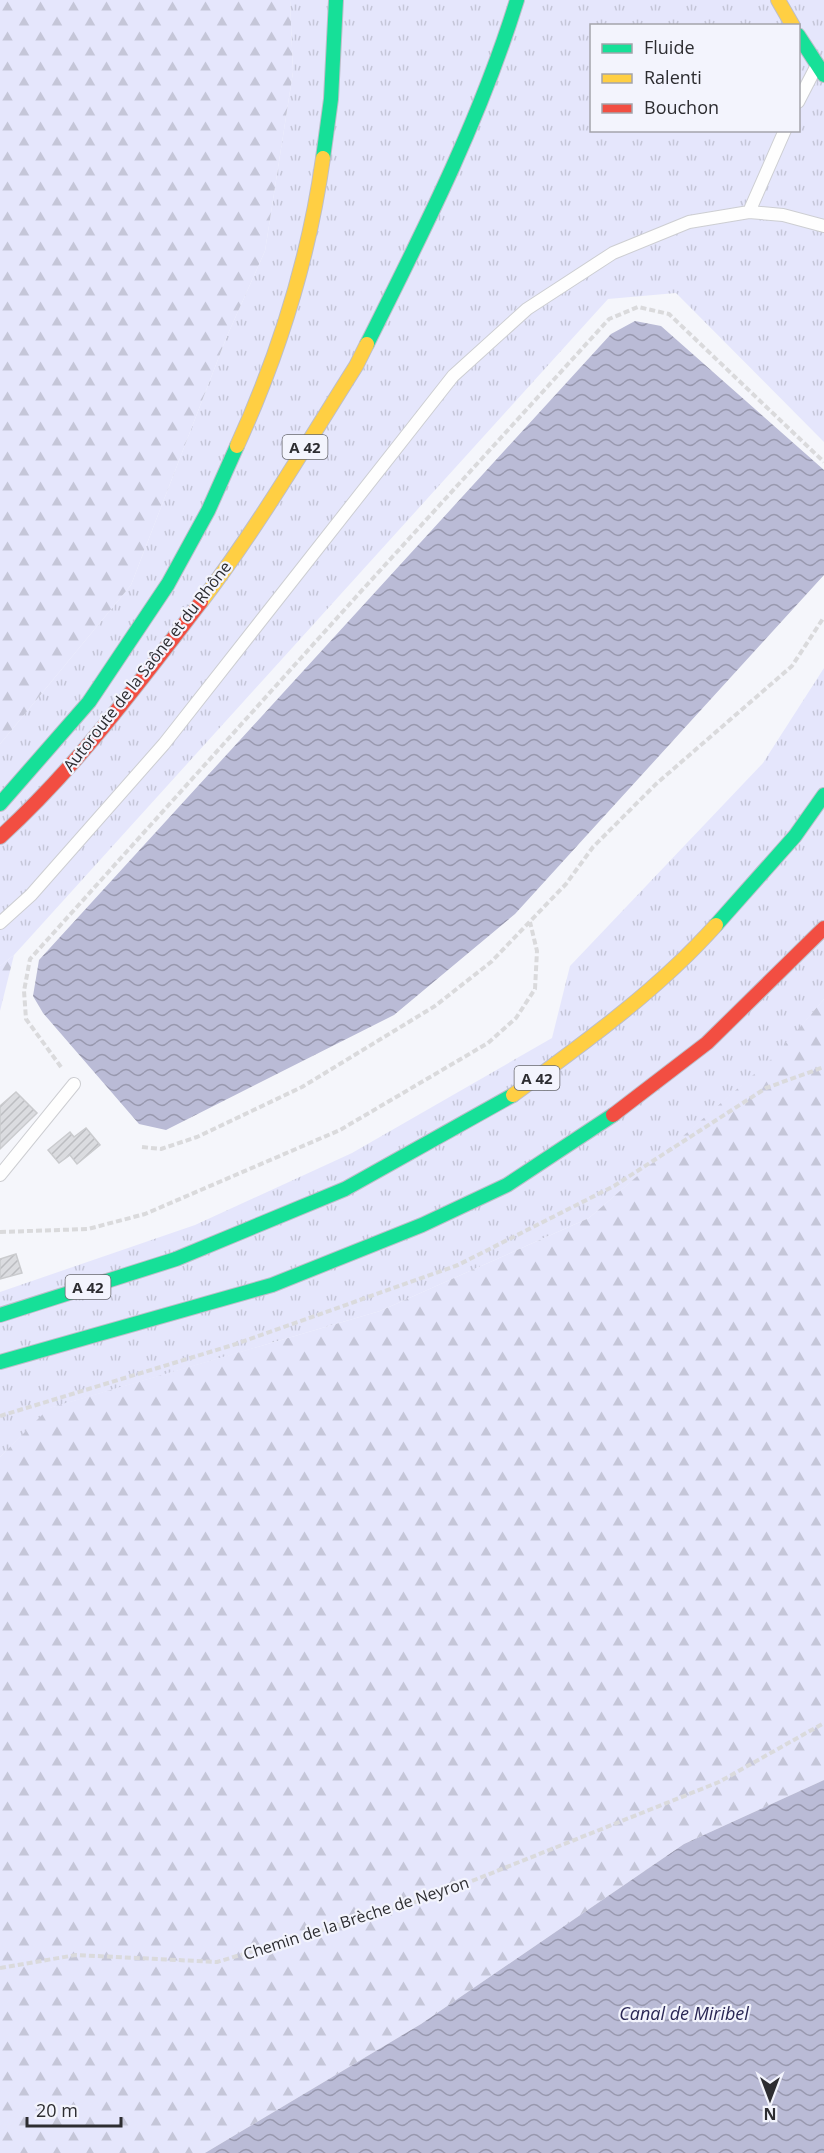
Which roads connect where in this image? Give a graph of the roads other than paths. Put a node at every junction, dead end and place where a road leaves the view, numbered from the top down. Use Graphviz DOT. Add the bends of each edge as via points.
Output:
graph roads {
  1 [pos="336,0"];
  2 [pos="517,0"];
  3 [pos="778,0"];
  4 [pos="792,24"];
  5 [pos="800,38"];
  6 [pos="821,70"];
  7 [pos="800,99"];
  8 [pos="784,132"];
  9 [pos="749,212"];
  10 [pos="824,226"];
  11 [pos="824,795"];
  12 [pos="0,804"];
  13 [pos="0,837"];
  14 [pos="0,923"];
  15 [pos="824,928"];
  16 [pos="74,1084"];
  17 [pos="0,1175"];
  18 [pos="0,1315"];
  19 [pos="0,1362"];
  1 -- 12 [label="highway" via="331,99 316,206 279,344 234,458 168,584 89,702"];
  2 -- 13 [label="highway, Autoroute de la Saône et du Rhône / A 42" via="500,55 434,210 356,366 201,603 105,726 35,805"];
  3 -- 4 [label="highway"];
  5 -- 6 [label="highway"];
  6 -- 7 [label="lane"];
  8 -- 9 [label="lane"];
  9 -- 10 [label="lane" via="783,215"];
  9 -- 14 [label="lane" via="689,222 613,253 527,309 453,376 164,744 31,895"];
  11 -- 18 [label="highway, A 42" via="795,836 698,945 607,1027 505,1101 345,1189 176,1260"];
  15 -- 19 [label="highway" via="707,1043 602,1123 507,1185 422,1225 273,1285"];
  16 -- 17 [label="lane"];
}
